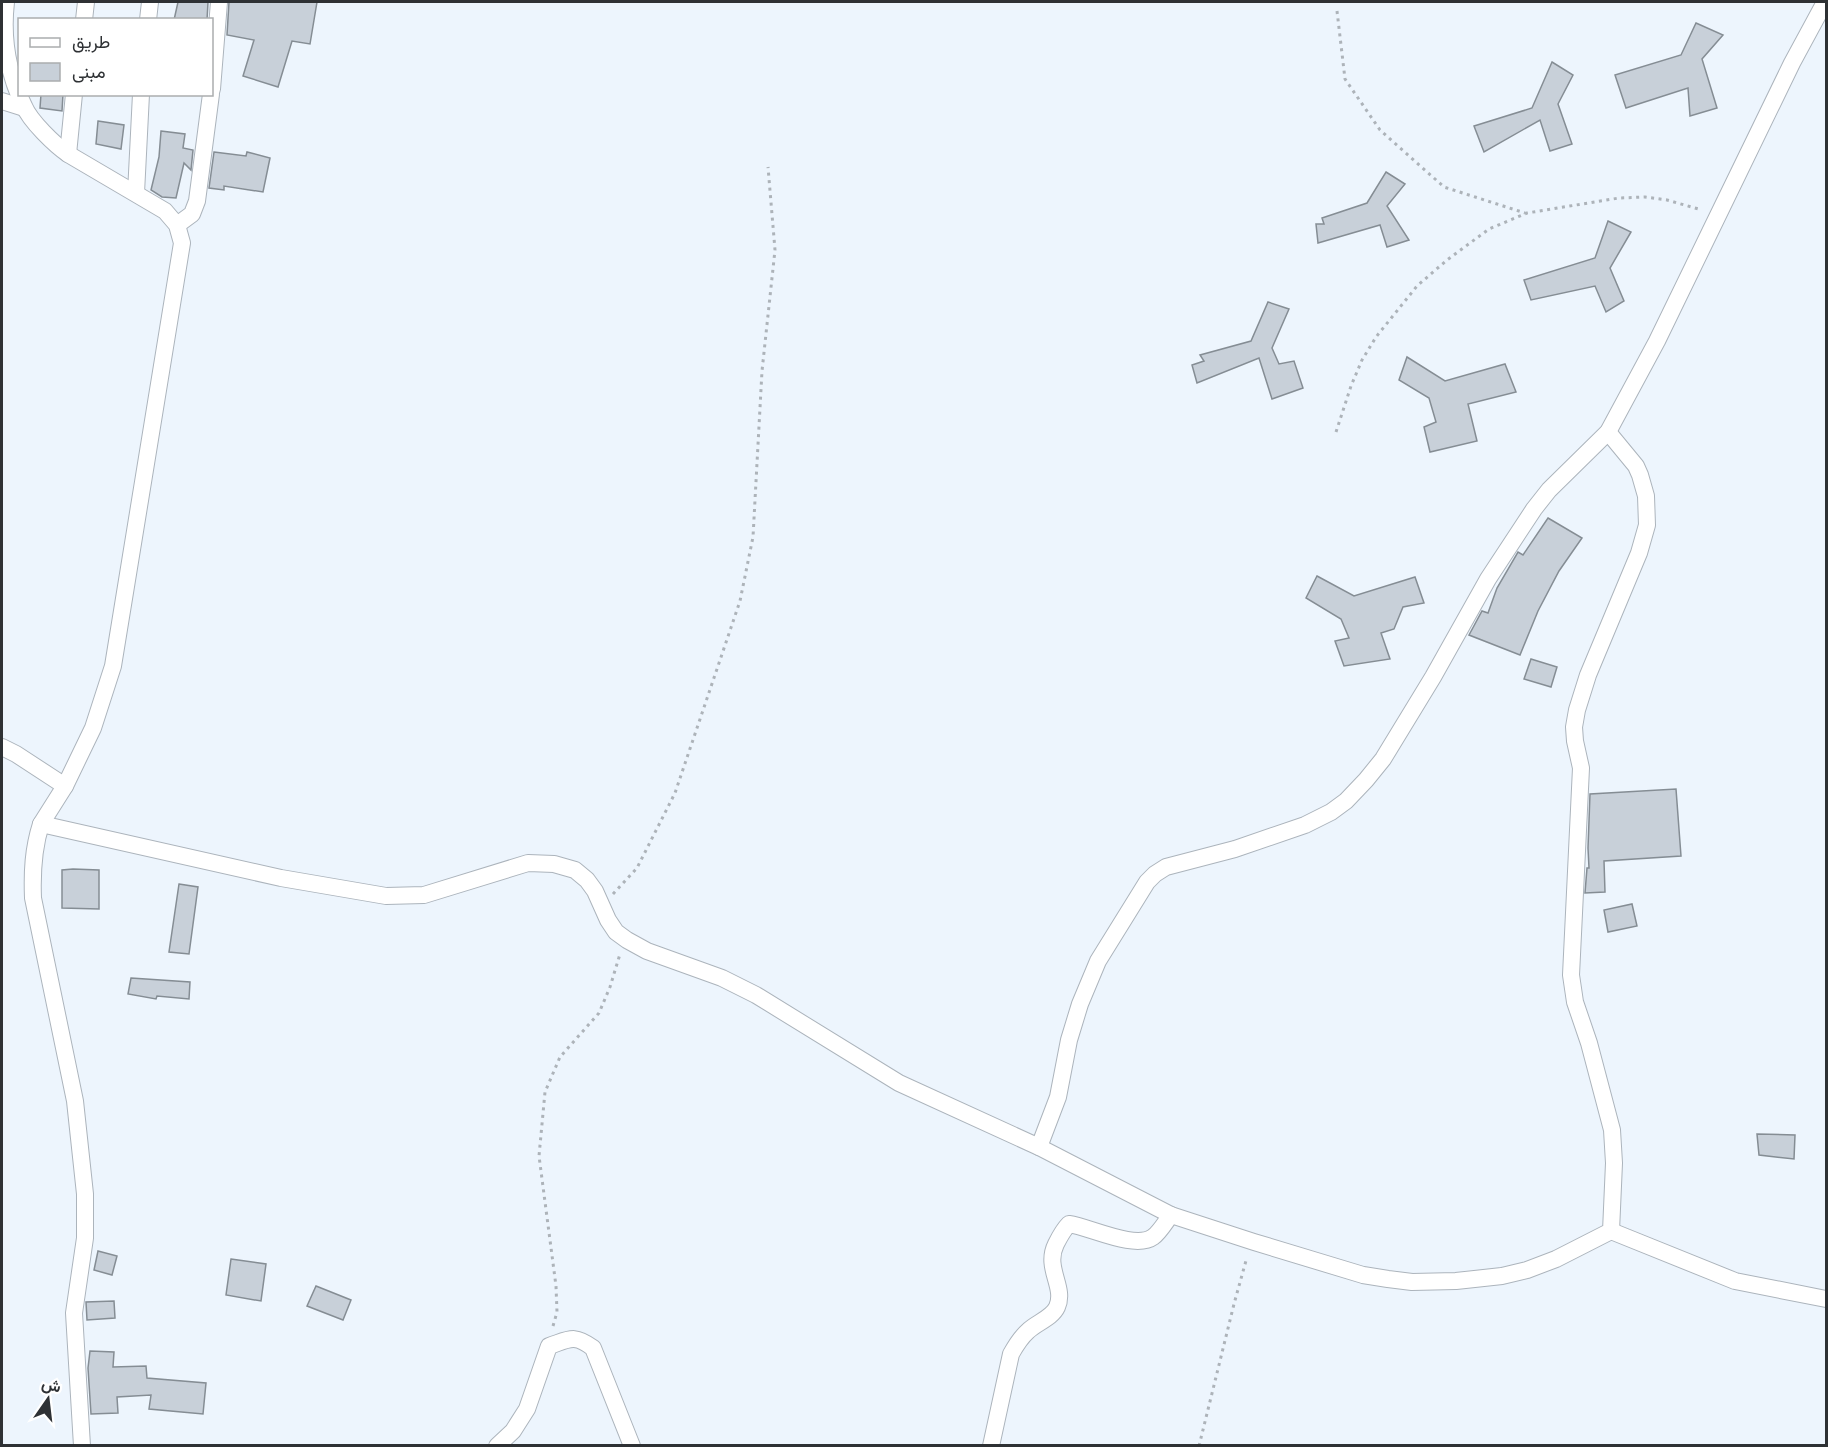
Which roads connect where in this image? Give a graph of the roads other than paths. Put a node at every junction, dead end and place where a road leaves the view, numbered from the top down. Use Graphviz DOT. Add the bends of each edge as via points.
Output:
graph roads {
  1 [pos="6,2"];
  2 [pos="86,2"];
  3 [pos="150,2"];
  4 [pos="219,2"];
  5 [pos="1825,2"];
  6 [pos="84,18"];
  7 [pos="148,18"];
  8 [pos="213,77"];
  9 [pos="18,92"];
  10 [pos="20,96"];
  11 [pos="74,96"];
  12 [pos="141,96"];
  13 [pos="211,96"];
  14 [pos="2,101"];
  15 [pos="24,108"];
  16 [pos="68,154"];
  17 [pos="136,193"];
  18 [pos="177,225"];
  19 [pos="1608,432"];
  20 [pos="2,747"];
  21 [pos="64,786"];
  22 [pos="41,824"];
  23 [pos="1040,1147"];
  24 [pos="1172,1215"];
  25 [pos="1611,1231"];
  26 [pos="1827,1299"];
  27 [pos="82,1446"];
  28 [pos="497,1446"];
  29 [pos="633,1446"];
  30 [pos="991,1446"];
  1 -- 9 [label="street" via="4,29 9,67"];
  2 -- 6 [label="street"];
  3 -- 7 [label="street"];
  4 -- 8 [label="street"];
  5 -- 19 [label="street"];
  10 -- 15 [label="street"];
  11 -- 16 [label="street"];
  12 -- 17 [label="street"];
  13 -- 18 [label="street" via="197,201 192,214"];
  14 -- 15 [label="street"];
  15 -- 16 [label="street" via="55,145"];
  16 -- 17 [label="street"];
  17 -- 18 [label="street" via="165,211"];
  18 -- 21 [label="street" via="182,243 113,666 93,728"];
  19 -- 23 [label="street" via="1534,509 1488,579 1383,759 1346,801 1305,825 1166,867 1148,882 1098,961 1080,1004 1058,1096"];
  19 -- 25 [label="street" via="1640,475 1646,496 1647,525 1588,675 1575,720 1581,768 1571,975 1575,1002 1612,1130"];
  20 -- 21 [label="street"];
  21 -- 22 [label="street"];
  22 -- 23 [label="street" via="281,878 386,896 432,893 528,863 574,870 587,879 608,920 627,940 722,978 899,1083"];
  22 -- 27 [label="street" via="35,844 33,898 75,1101 85,1194 85,1238 74,1313"];
  23 -- 24 [label="street"];
  24 -- 25 [label="street" via="1372,1276 1412,1282 1456,1281 1527,1270"];
  24 -- 30 [label="street" via="1153,1237 1143,1240 1069,1224 1063,1230 1051,1253 1059,1299 1056,1309 1029,1329 1014,1347"];
  25 -- 26 [label="street" via="1735,1281"];
  28 -- 29 [label="street" via="513,1431 526,1410 549,1346 575,1338 593,1348"];
}
